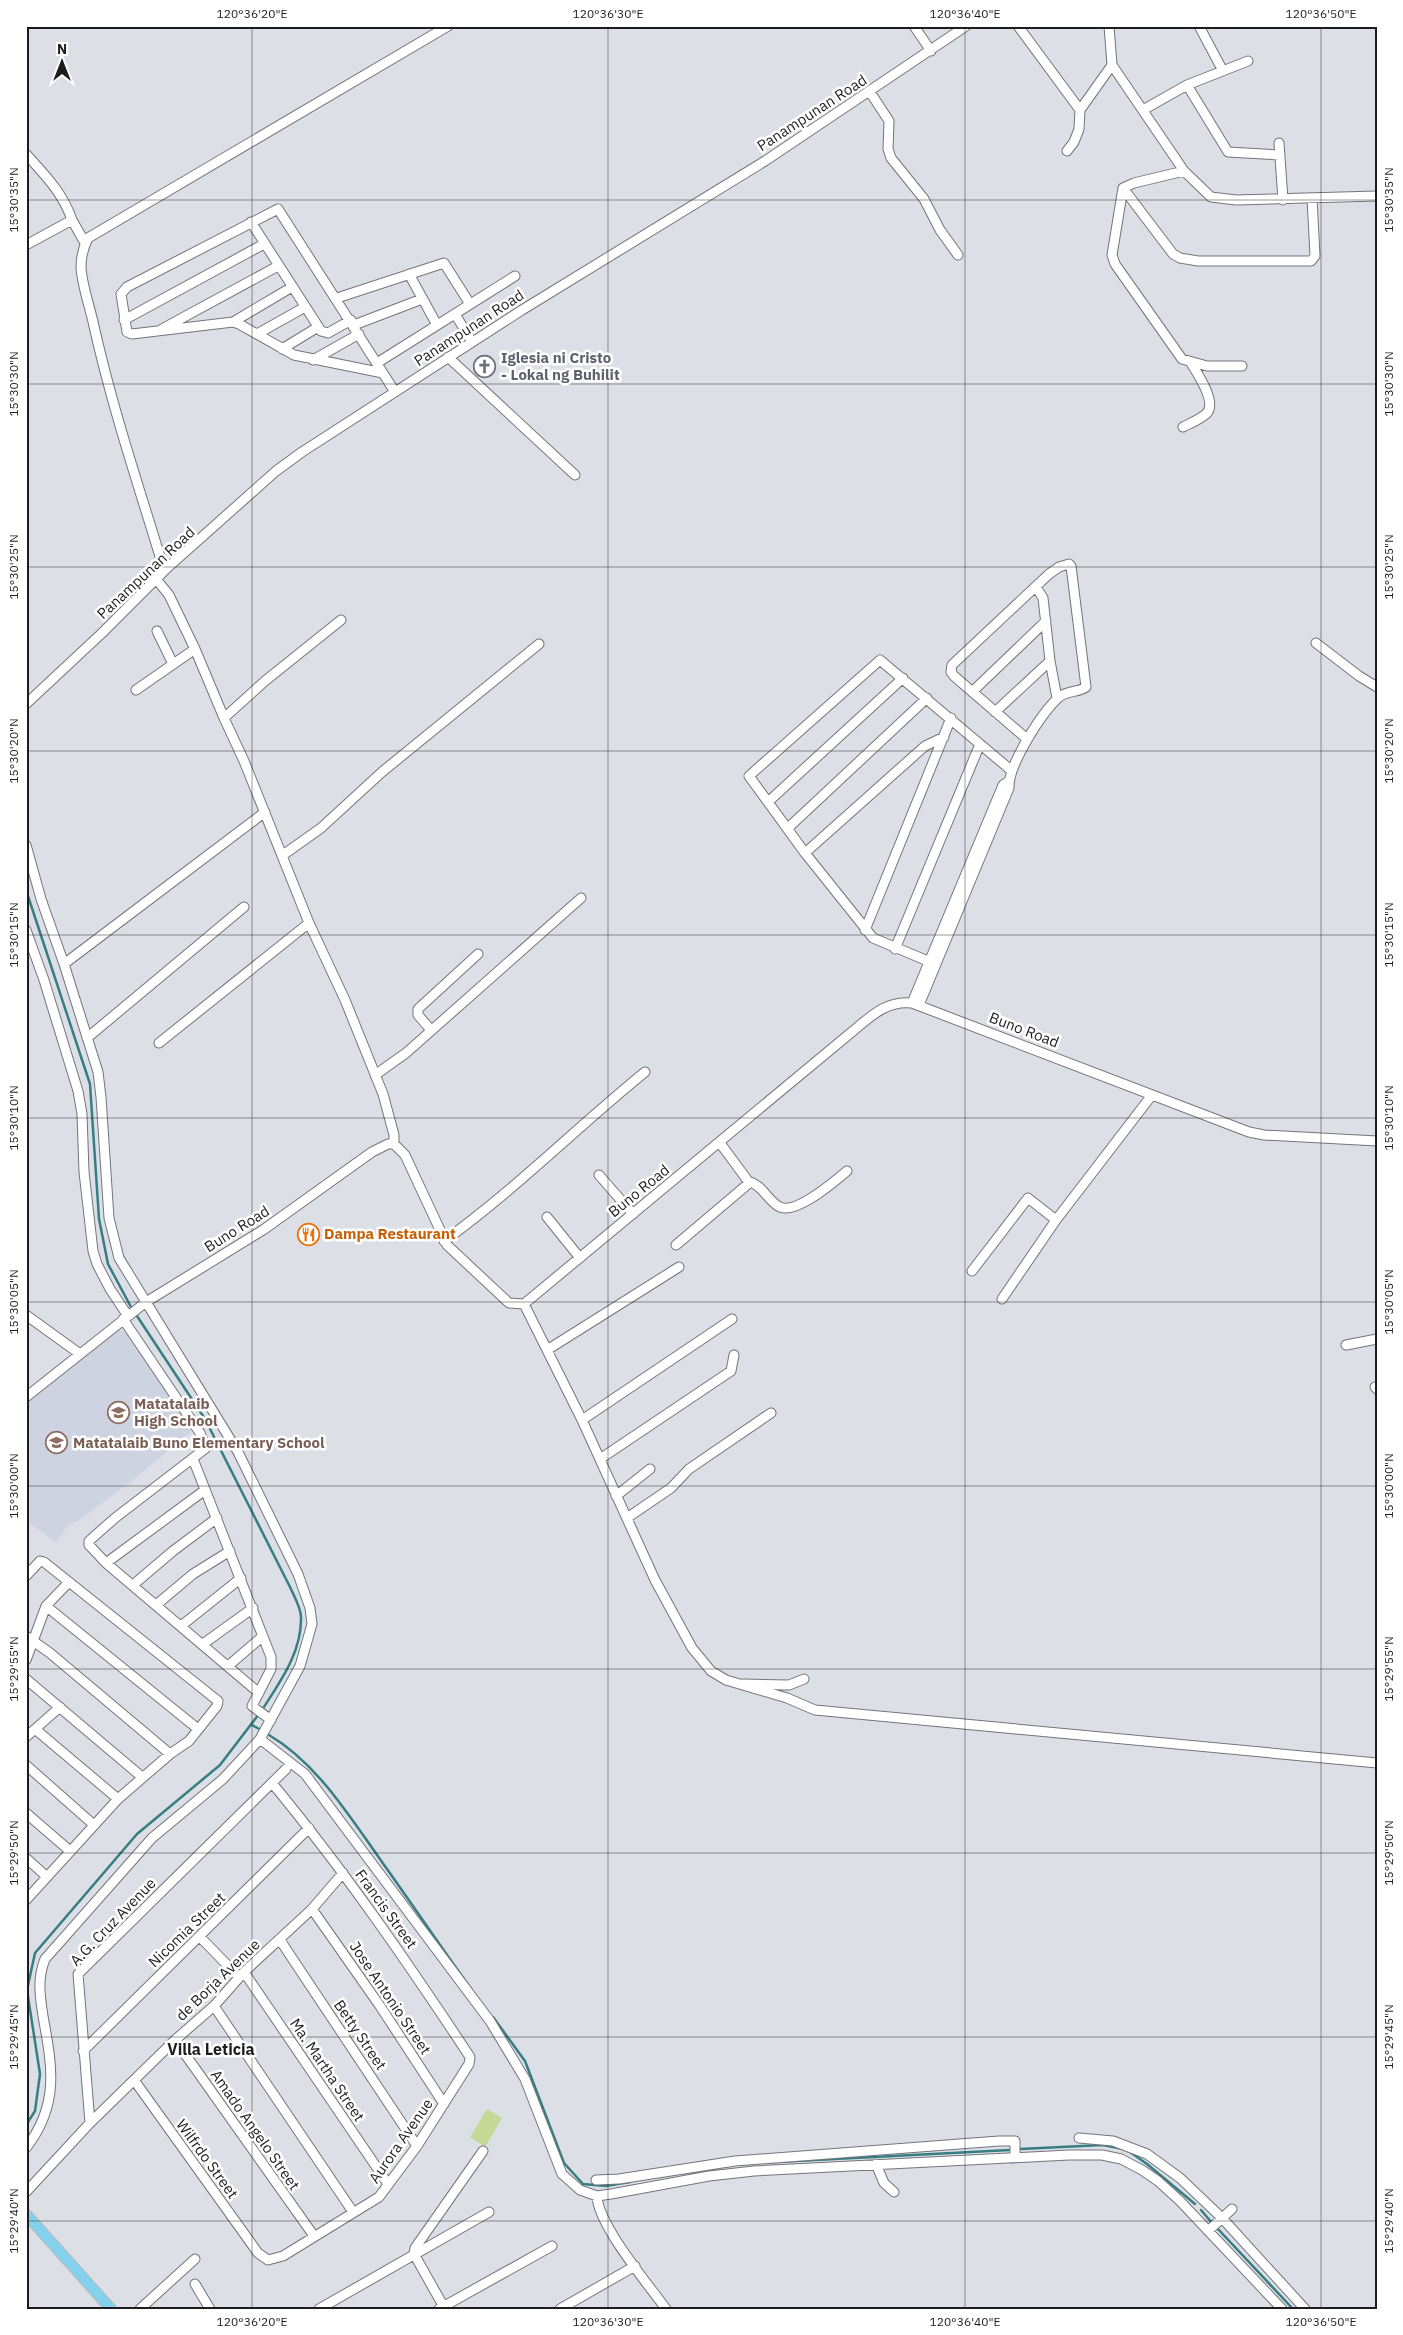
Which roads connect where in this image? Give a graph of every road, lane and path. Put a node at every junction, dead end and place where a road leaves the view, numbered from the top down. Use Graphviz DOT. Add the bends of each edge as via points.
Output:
graph roads {
  1 [pos="448,26"];
  2 [pos="914,26"];
  3 [pos="966,26"];
  4 [pos="1018,26"];
  5 [pos="1109,26"];
  6 [pos="1199,26"];
  7 [pos="930,51"];
  8 [pos="1248,61"];
  9 [pos="1112,65"];
  10 [pos="1222,71"];
  11 [pos="1187,85"];
  12 [pos="870,92"];
  13 [pos="1080,110"];
  14 [pos="1143,110"];
  15 [pos="1279,143"];
  16 [pos="1068,151"];
  17 [pos="26,154"];
  18 [pos="1280,155"];
  19 [pos="1184,171"];
  20 [pos="1123,188"];
  21 [pos="1377,196"];
  22 [pos="1312,198"];
  23 [pos="1283,200"];
  24 [pos="72,220"];
  25 [pos="251,222"];
  26 [pos="85,243"];
  27 [pos="264,244"];
  28 [pos="26,245"];
  29 [pos="958,255"];
  30 [pos="278,266"];
  31 [pos="409,274"];
  32 [pos="515,276"];
  33 [pos="292,287"];
  34 [pos="337,298"];
  35 [pos="422,299"];
  36 [pos="470,304"];
  37 [pos="305,308"];
  38 [pos="455,314"];
  39 [pos="124,320"];
  40 [pos="233,322"];
  41 [pos="352,322"];
  42 [pos="437,324"];
  43 [pos="318,327"];
  44 [pos="157,332"];
  45 [pos="257,334"];
  46 [pos="359,334"];
  47 [pos="472,342"];
  48 [pos="282,349"];
  49 [pos="448,357"];
  50 [pos="313,360"];
  51 [pos="377,363"];
  52 [pos="1191,363"];
  53 [pos="1242,366"];
  54 [pos="383,372"];
  55 [pos="395,392"];
  56 [pos="1183,427"];
  57 [pos="575,475"];
  58 [pos="166,570"];
  59 [pos="156,579"];
  60 [pos="1036,587"];
  61 [pos="341,620"];
  62 [pos="1046,621"];
  63 [pos="156,631"];
  64 [pos="1316,643"];
  65 [pos="539,644"];
  66 [pos="195,648"];
  67 [pos="1050,661"];
  68 [pos="173,664"];
  69 [pos="903,678"];
  70 [pos="1377,687"];
  71 [pos="136,690"];
  72 [pos="972,692"];
  73 [pos="927,698"];
  74 [pos="1057,698"];
  75 [pos="26,704"];
  76 [pos="995,712"];
  77 [pos="224,718"];
  78 [pos="951,718"];
  79 [pos="944,737"];
  80 [pos="1027,739"];
  81 [pos="980,744"];
  82 [pos="1012,771"];
  83 [pos="768,802"];
  84 [pos="264,812"];
  85 [pos="788,828"];
  86 [pos="26,845"];
  87 [pos="805,853"];
  88 [pos="283,855"];
  89 [pos="581,898"];
  90 [pos="244,907"];
  91 [pos="309,923"];
  92 [pos="26,930"];
  93 [pos="865,930"];
  94 [pos="895,949"];
  95 [pos="478,954"];
  96 [pos="932,962"];
  97 [pos="64,964"];
  98 [pos="915,1004"];
  99 [pos="431,1030"];
  100 [pos="87,1038"];
  101 [pos="159,1043"];
  102 [pos="645,1072"];
  103 [pos="375,1075"];
  104 [pos="1152,1095"];
  105 [pos="1377,1141"];
  106 [pos="720,1143"];
  107 [pos="394,1144"];
  108 [pos="846,1171"];
  109 [pos="599,1176"];
  110 [pos="748,1181"];
  111 [pos="633,1214"];
  112 [pos="547,1217"];
  113 [pos="1056,1220"];
  114 [pos="444,1241"];
  115 [pos="676,1245"];
  116 [pos="580,1258"];
  117 [pos="679,1267"];
  118 [pos="972,1271"];
  119 [pos="1002,1299"];
  120 [pos="146,1302"];
  121 [pos="524,1304"];
  122 [pos="26,1315"];
  123 [pos="126,1317"];
  124 [pos="732,1319"];
  125 [pos="1377,1339"];
  126 [pos="1346,1345"];
  127 [pos="548,1350"];
  128 [pos="80,1354"];
  129 [pos="734,1355"];
  130 [pos="26,1397"];
  131 [pos="771,1413"];
  132 [pos="582,1420"];
  133 [pos="600,1458"];
  134 [pos="193,1459"];
  135 [pos="650,1470"];
  136 [pos="205,1490"];
  137 [pos="616,1496"];
  138 [pos="217,1518"];
  139 [pos="627,1518"];
  140 [pos="230,1550"];
  141 [pos="106,1563"];
  142 [pos="26,1576"];
  143 [pos="241,1578"];
  144 [pos="70,1582"];
  145 [pos="133,1584"];
  146 [pos="156,1605"];
  147 [pos="46,1606"];
  148 [pos="253,1608"];
  149 [pos="181,1626"];
  150 [pos="263,1636"];
  151 [pos="30,1638"];
  152 [pos="203,1644"];
  153 [pos="26,1660"];
  154 [pos="228,1666"];
  155 [pos="26,1678"];
  156 [pos="804,1679"];
  157 [pos="737,1684"];
  158 [pos="259,1693"];
  159 [pos="60,1707"];
  160 [pos="268,1718"];
  161 [pos="35,1729"];
  162 [pos="198,1729"];
  163 [pos="26,1737"];
  164 [pos="260,1739"];
  165 [pos="170,1754"];
  166 [pos="1377,1763"];
  167 [pos="26,1765"];
  168 [pos="286,1769"];
  169 [pos="142,1777"];
  170 [pos="272,1783"];
  171 [pos="118,1800"];
  172 [pos="26,1814"];
  173 [pos="94,1825"];
  174 [pos="309,1828"];
  175 [pos="70,1851"];
  176 [pos="26,1858"];
  177 [pos="343,1873"];
  178 [pos="46,1876"];
  179 [pos="26,1900"];
  180 [pos="312,1909"];
  181 [pos="200,1937"];
  182 [pos="280,1940"];
  183 [pos="241,1975"];
  184 [pos="214,2006"];
  185 [pos="175,2040"];
  186 [pos="83,2051"];
  187 [pos="470,2057"];
  188 [pos="134,2080"];
  189 [pos="444,2104"];
  190 [pos="90,2123"];
  191 [pos="1079,2138"];
  192 [pos="417,2146"];
  193 [pos="26,2148"];
  194 [pos="483,2151"];
  195 [pos="1015,2158"];
  196 [pos="876,2164"];
  197 [pos="596,2180"];
  198 [pos="388,2184"];
  199 [pos="26,2192"];
  200 [pos="894,2192"];
  201 [pos="597,2196"];
  202 [pos="1204,2201"];
  203 [pos="1232,2209"];
  204 [pos="353,2212"];
  205 [pos="489,2212"];
  206 [pos="1191,2213"];
  207 [pos="26,2214"];
  208 [pos="1222,2218"];
  209 [pos="1208,2231"];
  210 [pos="314,2236"];
  211 [pos="552,2246"];
  212 [pos="258,2253"];
  213 [pos="414,2254"];
  214 [pos="195,2260"];
  215 [pos="635,2266"];
  216 [pos="195,2284"];
  217 [pos="442,2308"];
  218 [pos="111,2309"];
  219 [pos="140,2309"];
  220 [pos="210,2309"];
  221 [pos="320,2309"];
  222 [pos="560,2309"];
  223 [pos="666,2309"];
  224 [pos="1282,2309"];
  225 [pos="1305,2309"];
  1 -- 26 [label="street" via="141,205"];
  2 -- 7 [label="street"];
  3 -- 7 [label="street, Panampunan Road"];
  4 -- 13 [label="street"];
  5 -- 9 [label="street"];
  6 -- 10 [label="street"];
  7 -- 12 [label="street, Panampunan Road"];
  8 -- 10 [label="street"];
  9 -- 13 [label="street"];
  9 -- 14 [label="street"];
  10 -- 11 [label="street"];
  11 -- 14 [label="street"];
  11 -- 18 [label="street" via="1228,152"];
  12 -- 29 [label="street" via="889,121 888,149 891,158 924,199"];
  12 -- 47 [label="street, Panampunan Road" via="724,187"];
  13 -- 16 [label="street" via="1079,129"];
  14 -- 19 [label="street"];
  15 -- 18 [label="street"];
  17 -- 24 [label="street" via="57,188"];
  18 -- 23 [label="street"];
  19 -- 20 [label="street"];
  19 -- 23 [label="street" via="1211,197"];
  20 -- 22 [label="street" via="1173,254 1192,260 1311,261 1315,256"];
  20 -- 52 [label="street" via="1112,247 1114,264 1174,351 1182,360"];
  21 -- 22 [label="street"];
  22 -- 23 [label="street"];
  24 -- 26 [label="street"];
  24 -- 28 [label="street"];
  25 -- 27 [label="street"];
  25 -- 34 [label="street" via="278,209"];
  25 -- 39 [label="street" via="123,290 120,300"];
  26 -- 58 [label="street" via="81,269 112,401"];
  27 -- 30 [label="street"];
  27 -- 39 [label="street"];
  30 -- 33 [label="street"];
  30 -- 44 [label="street"];
  31 -- 34 [label="street"];
  31 -- 35 [label="street"];
  31 -- 36 [label="street" via="444,263"];
  32 -- 36 [label="street"];
  33 -- 37 [label="street"];
  33 -- 40 [label="street"];
  34 -- 41 [label="street"];
  35 -- 41 [label="street"];
  35 -- 42 [label="street"];
  36 -- 38 [label="street"];
  37 -- 43 [label="street"];
  37 -- 45 [label="street"];
  38 -- 42 [label="street"];
  38 -- 47 [label="street"];
  39 -- 44 [label="street" via="127,332 132,334"];
  40 -- 44 [label="street"];
  40 -- 45 [label="street"];
  41 -- 43 [label="street" via="328,333"];
  41 -- 46 [label="street"];
  42 -- 51 [label="street"];
  43 -- 48 [label="street"];
  45 -- 48 [label="street"];
  46 -- 50 [label="street"];
  46 -- 51 [label="street"];
  47 -- 49 [label="street, Panampunan Road"];
  48 -- 50 [label="street"];
  49 -- 55 [label="street, Panampunan Road"];
  49 -- 57 [label="street"];
  50 -- 54 [label="street"];
  51 -- 54 [label="street"];
  52 -- 53 [label="street"];
  52 -- 56 [label="street" via="1206,390 1210,406 1208,412"];
  54 -- 55 [label="street"];
  55 -- 58 [label="street, Panampunan Road" via="276,471"];
  58 -- 59 [label="street, Panampunan Road"];
  59 -- 66 [label="street" via="169,595"];
  59 -- 75 [label="street, Panampunan Road"];
  60 -- 62 [label="street" via="1043,598"];
  60 -- 72 [label="street" via="952,665 951,672"];
  60 -- 74 [label="street" via="1059,567 1072,566 1086,684 1083,689"];
  61 -- 77 [label="street"];
  62 -- 67 [label="street"];
  62 -- 72 [label="street"];
  63 -- 68 [label="street"];
  64 -- 70 [label="street"];
  65 -- 88 [label="street" via="382,772 321,828"];
  66 -- 68 [label="street"];
  66 -- 77 [label="street"];
  67 -- 74 [label="street"];
  67 -- 76 [label="street"];
  68 -- 71 [label="street"];
  69 -- 73 [label="street"];
  69 -- 83 [label="street"];
  69 -- 83 [label="street" via="880,660 749,776"];
  72 -- 76 [label="street"];
  73 -- 78 [label="street"];
  73 -- 85 [label="street"];
  74 -- 80 [label="street"];
  76 -- 80 [label="street"];
  77 -- 84 [label="street"];
  78 -- 79 [label="street"];
  78 -- 81 [label="street"];
  79 -- 87 [label="street" via="925,746"];
  79 -- 93 [label="street"];
  80 -- 82 [label="street"];
  81 -- 82 [label="street"];
  81 -- 94 [label="street"];
  82 -- 96 [label="street" via="1003,785 989,828"];
  83 -- 85 [label="street"];
  84 -- 88 [label="street"];
  84 -- 97 [label="street"];
  85 -- 87 [label="street"];
  86 -- 97 [label="street"];
  87 -- 93 [label="street"];
  88 -- 91 [label="street"];
  89 -- 99 [label="street"];
  90 -- 100 [label="street"];
  91 -- 101 [label="street"];
  91 -- 103 [label="street"];
  92 -- 123 [label="street" via="78,1091 93,1251"];
  93 -- 94 [label="street"];
  94 -- 96 [label="street"];
  95 -- 99 [label="street" via="418,1010 418,1015"];
  96 -- 98 [label="street"];
  97 -- 100 [label="street"];
  98 -- 104 [label="street, Buno Road"];
  98 -- 106 [label="street, Buno Road" via="896,1002 880,1010"];
  99 -- 103 [label="street"];
  100 -- 120 [label="street" via="100,1082 111,1234 119,1258"];
  102 -- 114 [label="street" via="598,1110 526,1177"];
  103 -- 107 [label="street" via="390,1118"];
  104 -- 105 [label="street, Buno Road" via="1264,1135"];
  104 -- 113 [label="street"];
  106 -- 110 [label="street"];
  106 -- 111 [label="street, Buno Road"];
  107 -- 114 [label="street" via="405,1155"];
  107 -- 120 [label="street, Buno Road" via="372,1152 263,1230"];
  108 -- 110 [label="street" via="811,1200 783,1208 778,1207 760,1187"];
  109 -- 111 [label="street"];
  110 -- 115 [label="street"];
  111 -- 116 [label="street, Buno Road"];
  112 -- 116 [label="street"];
  113 -- 118 [label="street" via="1028,1198"];
  113 -- 119 [label="street"];
  114 -- 121 [label="street" via="509,1303"];
  116 -- 121 [label="street, Buno Road"];
  117 -- 127 [label="street"];
  120 -- 123 [label="street, Buno Road"];
  120 -- 160 [label="street" via="238,1452 298,1574 310,1608 312,1624 300,1666"];
  121 -- 127 [label="street"];
  122 -- 128 [label="street"];
  123 -- 128 [label="street, Buno Road"];
  123 -- 134 [label="street" via="205,1443 204,1452"];
  124 -- 132 [label="street"];
  125 -- 126 [label="street"];
  127 -- 132 [label="street"];
  128 -- 130 [label="street, Buno Road"];
  129 -- 133 [label="street" via="731,1371"];
  131 -- 139 [label="street" via="695,1464 671,1488"];
  132 -- 133 [label="street"];
  133 -- 137 [label="street"];
  134 -- 136 [label="street"];
  134 -- 141 [label="street" via="89,1541"];
  135 -- 137 [label="street"];
  136 -- 138 [label="street"];
  136 -- 141 [label="street"];
  137 -- 139 [label="street"];
  138 -- 140 [label="street"];
  138 -- 145 [label="street"];
  139 -- 157 [label="street" via="655,1580 692,1648 711,1671"];
  140 -- 143 [label="street"];
  140 -- 146 [label="street" via="193,1574"];
  141 -- 145 [label="street"];
  142 -- 144 [label="street" via="43,1561"];
  143 -- 148 [label="street"];
  143 -- 149 [label="street"];
  144 -- 147 [label="street"];
  144 -- 162 [label="street" via="218,1701"];
  145 -- 146 [label="street"];
  146 -- 149 [label="street"];
  147 -- 151 [label="street"];
  147 -- 162 [label="street"];
  148 -- 150 [label="street"];
  148 -- 152 [label="street"];
  149 -- 152 [label="street"];
  150 -- 154 [label="street"];
  150 -- 158 [label="street" via="272,1663"];
  151 -- 153 [label="street"];
  151 -- 165 [label="street"];
  152 -- 154 [label="street"];
  154 -- 158 [label="street"];
  155 -- 159 [label="street"];
  156 -- 157 [label="street" via="790,1685"];
  157 -- 166 [label="street" via="787,1698 815,1710"];
  158 -- 160 [label="street" via="252,1706"];
  159 -- 161 [label="street"];
  159 -- 169 [label="street"];
  160 -- 164 [label="street"];
  161 -- 163 [label="street"];
  161 -- 171 [label="street"];
  162 -- 165 [label="street" via="189,1741"];
  164 -- 193 [label="street" via="223,1779 152,1838 45,1960 39,1985 51,2063 51,2090 42,2123"];
  164 -- 201 [label="street" via="306,1774 465,1987 525,2079 562,2174 580,2190"];
  165 -- 169 [label="street"];
  167 -- 173 [label="street"];
  168 -- 170 [label="street, A.G. Cruz Avenue"];
  169 -- 171 [label="street"];
  170 -- 174 [label="street, Francis Street"];
  170 -- 186 [label="street, A.G. Cruz Avenue" via="80,1971 77,1981"];
  171 -- 173 [label="street"];
  172 -- 175 [label="street"];
  173 -- 175 [label="street"];
  174 -- 177 [label="street, Francis Street"];
  174 -- 181 [label="street, Nicomia Street"];
  175 -- 178 [label="street"];
  176 -- 178 [label="street"];
  177 -- 180 [label="street, de Borja Avenue"];
  177 -- 187 [label="street, Francis Street" via="409,1964"];
  178 -- 179 [label="street"];
  180 -- 182 [label="street, de Borja Avenue"];
  180 -- 189 [label="street, Jose Antonio Street"];
  181 -- 183 [label="street, Ma. Martha Street"];
  181 -- 186 [label="street, Nicomia Street"];
  182 -- 183 [label="street, de Borja Avenue"];
  182 -- 192 [label="street, Betty Street"];
  183 -- 184 [label="street, de Borja Avenue"];
  183 -- 198 [label="street, Ma. Martha Street"];
  184 -- 185 [label="street, de Borja Avenue"];
  184 -- 204 [label="street"];
  185 -- 188 [label="street, de Borja Avenue"];
  185 -- 210 [label="street, Amado Angelo Street"];
  186 -- 190 [label="street, A.G. Cruz Avenue"];
  187 -- 189 [label="street, Aurora Avenue" via="470,2064"];
  188 -- 190 [label="street, de Borja Avenue"];
  188 -- 212 [label="street, Wilfrdo Street"];
  189 -- 192 [label="street, Aurora Avenue"];
  190 -- 199 [label="street, de Borja Avenue"];
  191 -- 202 [label="street" via="1113,2141 1147,2154"];
  192 -- 198 [label="street, Aurora Avenue"];
  194 -- 213 [label="street" via="433,2220"];
  195 -- 196 [label="street"];
  195 -- 197 [label="street" via="1015,2141 999,2141 734,2161"];
  195 -- 206 [label="street" via="1088,2155 1121,2159 1158,2181"];
  196 -- 200 [label="street" via="884,2183"];
  196 -- 201 [label="street" via="754,2171"];
  198 -- 204 [label="street, Aurora Avenue" via="379,2197"];
  201 -- 215 [label="street" via="598,2209"];
  202 -- 206 [label="street"];
  202 -- 208 [label="street"];
  203 -- 208 [label="street"];
  204 -- 210 [label="street, Aurora Avenue"];
  205 -- 213 [label="street"];
  206 -- 209 [label="street"];
  207 -- 218 [label="main road"];
  208 -- 209 [label="street"];
  208 -- 225 [label="street"];
  209 -- 224 [label="street"];
  210 -- 212 [label="street, Aurora Avenue" via="274,2260 264,2259"];
  211 -- 217 [label="street"];
  213 -- 217 [label="street"];
  213 -- 221 [label="street"];
  214 -- 219 [label="street"];
  215 -- 222 [label="street"];
  215 -- 223 [label="street"];
  216 -- 220 [label="street"];
}
